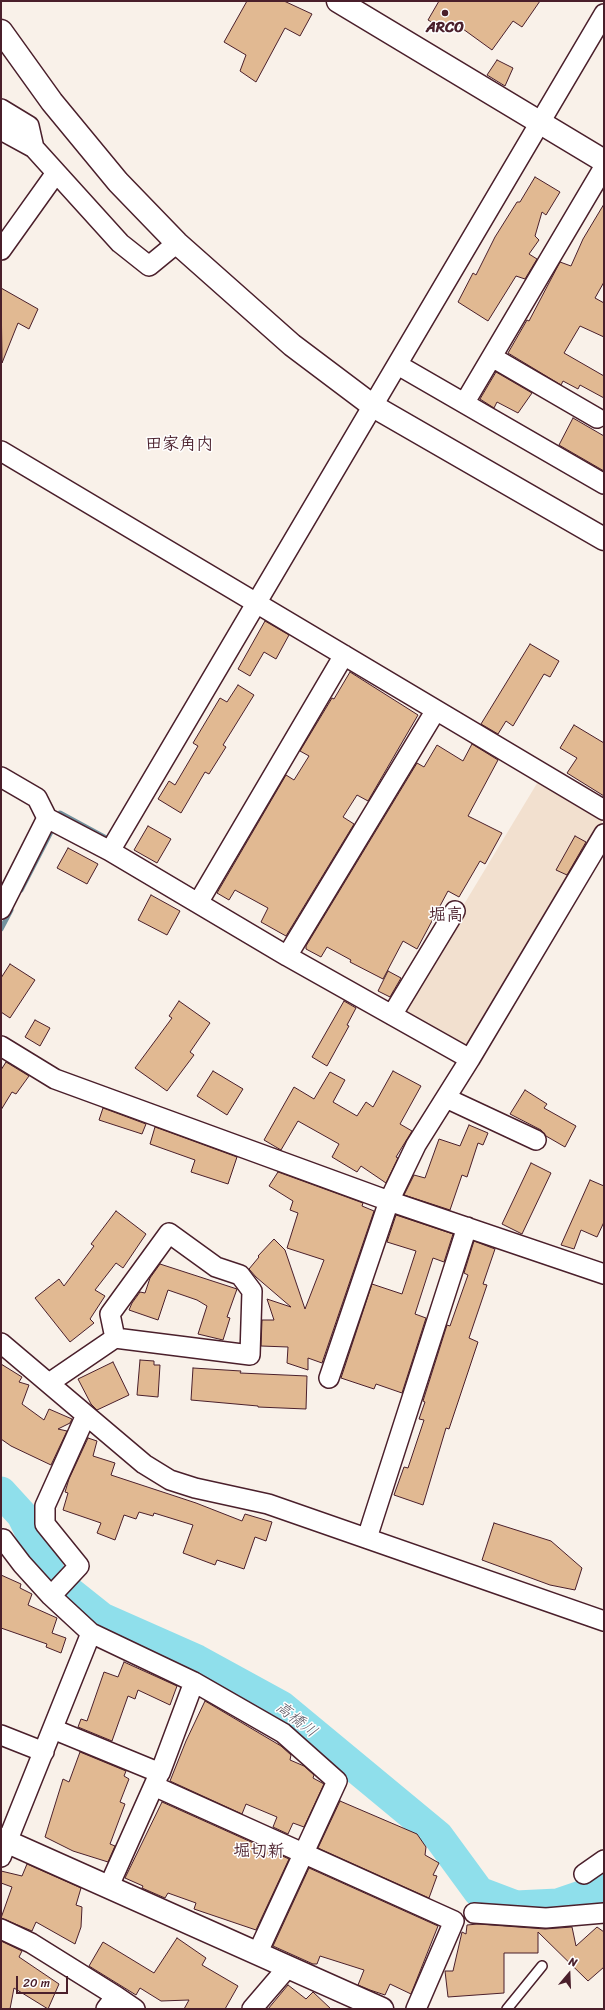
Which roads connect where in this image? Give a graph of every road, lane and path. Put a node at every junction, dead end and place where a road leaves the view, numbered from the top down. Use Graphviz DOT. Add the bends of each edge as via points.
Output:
graph roads {
  1 [pos="338,1"];
  2 [pos="604,14"];
  3 [pos="1,31"];
  4 [pos="1,109"];
  5 [pos="540,123"];
  6 [pos="1,130"];
  7 [pos="34,148"];
  8 [pos="604,161"];
  9 [pos="604,167"];
  10 [pos="56,173"];
  11 [pos="177,243"];
  12 [pos="1,250"];
  13 [pos="492,357"];
  14 [pos="398,364"];
  15 [pos="465,402"];
  16 [pos="373,406"];
  17 [pos="602,415"];
  18 [pos="1,451"];
  19 [pos="604,484"];
  20 [pos="604,539"];
  21 [pos="257,603"];
  22 [pos="344,654"];
  23 [pos="436,710"];
  24 [pos="1,777"];
  25 [pos="604,810"];
  26 [pos="47,818"];
  27 [pos="604,834"];
  28 [pos="110,851"];
  29 [pos="198,903"];
  30 [pos="1,909"];
  31 [pos="455,910"];
  32 [pos="287,956"];
  33 [pos="392,1015"];
  34 [pos="1,1046"];
  35 [pos="470,1059"];
  36 [pos="446,1098"];
  37 [pos="536,1140"];
  38 [pos="390,1201"];
  39 [pos="467,1227"];
  40 [pos="604,1274"];
  41 [pos="114,1338"];
  42 [pos="1,1342"];
  43 [pos="328,1378"];
  44 [pos="49,1383"];
  45 [pos="86,1415"];
  46 [pos="2,1535"];
  47 [pos="367,1538"];
  48 [pos="51,1596"];
  49 [pos="604,1621"];
  50 [pos="91,1633"];
  51 [pos="194,1682"];
  52 [pos="53,1729"];
  53 [pos="1,1735"];
  54 [pos="44,1752"];
  55 [pos="157,1779"];
  56 [pos="3,1846"];
  57 [pos="304,1853"];
  58 [pos="604,1860"];
  59 [pos="584,1874"];
  60 [pos="109,1886"];
  61 [pos="474,1913"];
  62 [pos="604,1913"];
  63 [pos="1,1929"];
  64 [pos="258,1952"];
  65 [pos="542,1966"];
  66 [pos="288,1967"];
  67 [pos="111,2002"];
  68 [pos="135,2009"];
  69 [pos="252,2009"];
  70 [pos="382,2009"];
  71 [pos="416,2009"];
  72 [pos="506,2009"];
  1 -- 5 [label="street"];
  2 -- 5 [label="street"];
  3 -- 11 [label="street" via="52,102 118,182"];
  4 -- 7 [label="street" via="29,126"];
  5 -- 8 [label="street"];
  5 -- 14 [label="street"];
  6 -- 7 [label="street"];
  7 -- 10 [label="street"];
  9 -- 13 [label="street"];
  10 -- 11 [label="street" via="120,243 149,266"];
  10 -- 12 [label="street"];
  11 -- 16 [label="street" via="292,345"];
  13 -- 15 [label="street"];
  13 -- 17 [label="street"];
  14 -- 15 [label="street"];
  14 -- 16 [label="street"];
  15 -- 19 [label="street"];
  16 -- 20 [label="street"];
  16 -- 21 [label="street"];
  18 -- 21 [label="street"];
  21 -- 22 [label="street"];
  21 -- 28 [label="street"];
  22 -- 23 [label="street"];
  22 -- 29 [label="street"];
  23 -- 25 [label="street"];
  23 -- 32 [label="street"];
  24 -- 26 [label="street" via="37,798"];
  26 -- 28 [label="street"];
  26 -- 30 [label="street"];
  27 -- 35 [label="street"];
  28 -- 29 [label="street"];
  29 -- 32 [label="street"];
  31 -- 33 [label="street"];
  32 -- 33 [label="street"];
  33 -- 35 [label="street"];
  34 -- 38 [label="street" via="56,1079"];
  35 -- 36 [label="street"];
  36 -- 37 [label="street"];
  36 -- 38 [label="street" via="416,1145"];
  38 -- 39 [label="street"];
  38 -- 43 [label="street"];
  39 -- 40 [label="street"];
  39 -- 47 [label="street"];
  41 -- 41 [label="street" via="110,1314 169,1233 216,1267 240,1275 252,1291 250,1355"];
  41 -- 44 [label="street"];
  42 -- 44 [label="street"];
  44 -- 45 [label="street"];
  45 -- 47 [label="street" via="144,1464 170,1480 268,1504"];
  45 -- 48 [label="street" via="45,1506 45,1524 79,1566"];
  46 -- 48 [label="street" via="22,1564"];
  47 -- 49 [label="street"];
  48 -- 50 [label="street"];
  50 -- 51 [label="street"];
  50 -- 52 [label="street"];
  51 -- 55 [label="street"];
  51 -- 57 [label="street" via="283,1733 337,1781"];
  52 -- 54 [label="street"];
  52 -- 55 [label="street"];
  53 -- 54 [label="street"];
  54 -- 56 [label="street"];
  55 -- 57 [label="street"];
  55 -- 60 [label="street"];
  56 -- 60 [label="street"];
  57 -- 64 [label="street"];
  57 -- 71 [label="street" via="454,1921"];
  58 -- 59 [label="street"];
  60 -- 64 [label="street"];
  61 -- 62 [label="street" via="546,1918"];
  63 -- 67 [label="street" via="31,1943"];
  64 -- 66 [label="street"];
  65 -- 72 [label="lane"];
  66 -- 69 [label="street"];
  66 -- 70 [label="street"];
  67 -- 68 [label="street"];
}
